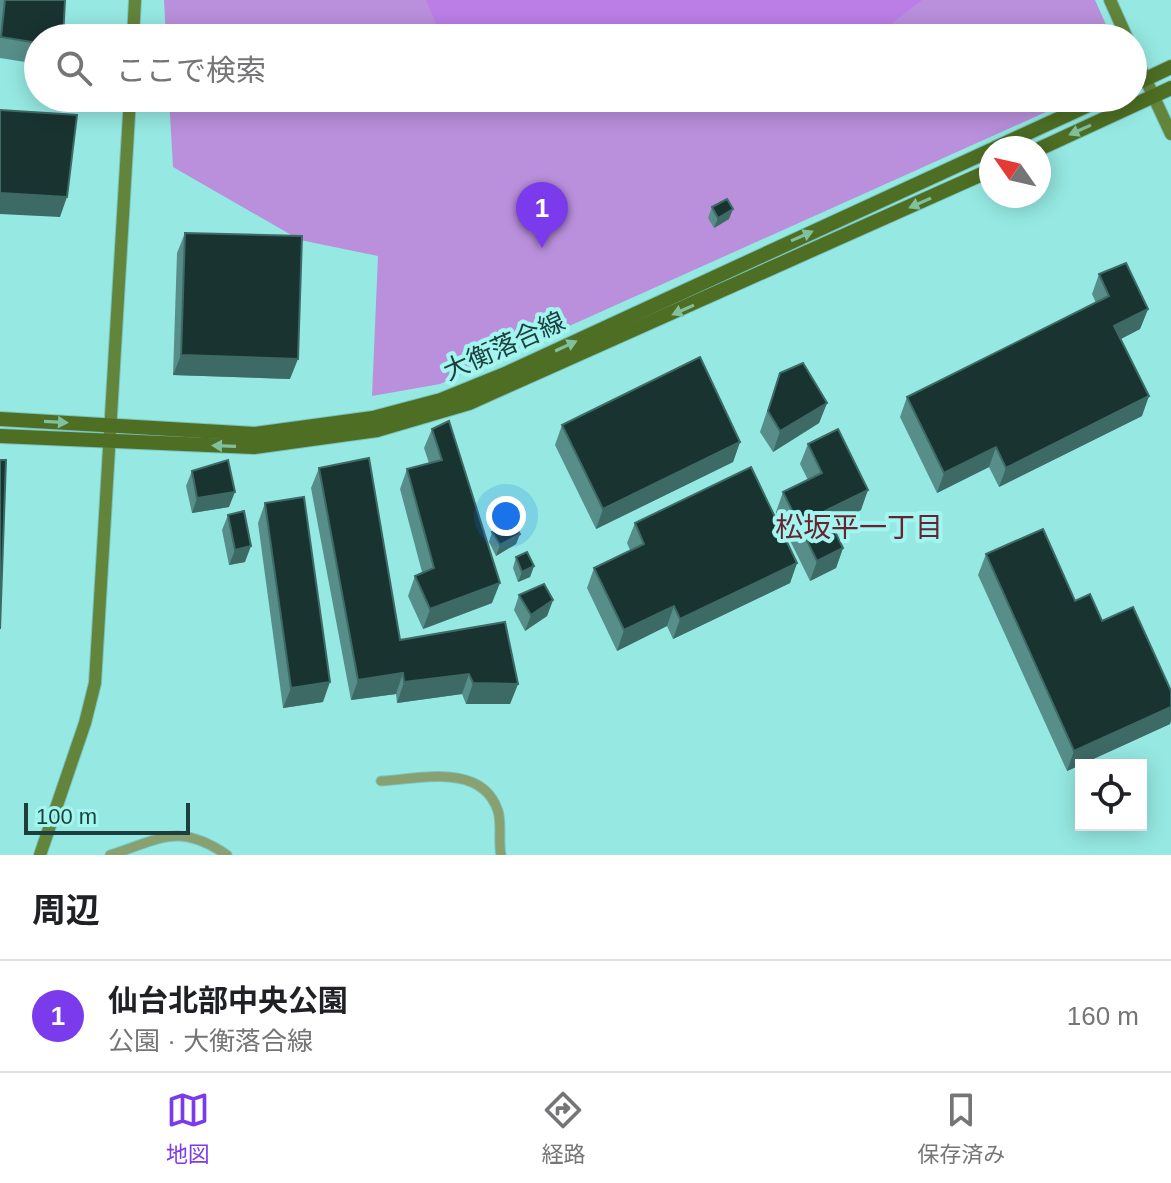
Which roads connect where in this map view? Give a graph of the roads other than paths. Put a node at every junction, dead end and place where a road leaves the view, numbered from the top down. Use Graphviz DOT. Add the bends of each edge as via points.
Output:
graph roads {
  1 [pos="135,0"];
  2 [pos="1110,0"];
  3 [pos="134,24"];
  4 [pos="1121,24"];
  5 [pos="1171,67"];
  6 [pos="1147,78"];
  7 [pos="1171,88"];
  8 [pos="1147,90"];
  9 [pos="1153,96"];
  10 [pos="1147,99"];
  11 [pos="129,112"];
  12 [pos="1074,112"];
  13 [pos="1119,112"];
  14 [pos="1171,134"];
  15 [pos="1021,136"];
  16 [pos="1051,143"];
  17 [pos="979,155"];
  18 [pos="979,176"];
  19 [pos="0,419"];
  20 [pos="111,425"];
  21 [pos="0,436"];
  22 [pos="110,441"];
  23 [pos="381,781"];
  24 [pos="40,855"];
  25 [pos="110,855"];
  26 [pos="227,855"];
  27 [pos="501,855"];
  1 -- 3 [label="street"];
  2 -- 4 [label="street"];
  5 -- 6 [label="main road"];
  7 -- 9 [label="main road"];
  8 -- 9 [label="street"];
  9 -- 10 [label="main road, one-way"];
  9 -- 14 [label="street"];
  11 -- 20 [label="street"];
  12 -- 15 [label="main road, 大衡落合線"];
  13 -- 16 [label="main road, one-way"];
  20 -- 17 [label="main road, 大衡落合線, one-way" via="255,434 373,418 441,400"];
  18 -- 22 [label="main road, 大衡落合線, one-way" via="448,411 377,430 254,447"];
  19 -- 20 [label="main road, 大衡落合線, one-way"];
  20 -- 22 [label="street"];
  21 -- 22 [label="main road, 大衡落合線"];
  22 -- 24 [label="street" via="95,683"];
  23 -- 27 [label="street" via="462,777 479,786 499,813"];
  25 -- 26 [label="street" via="169,835 187,835"];
}
